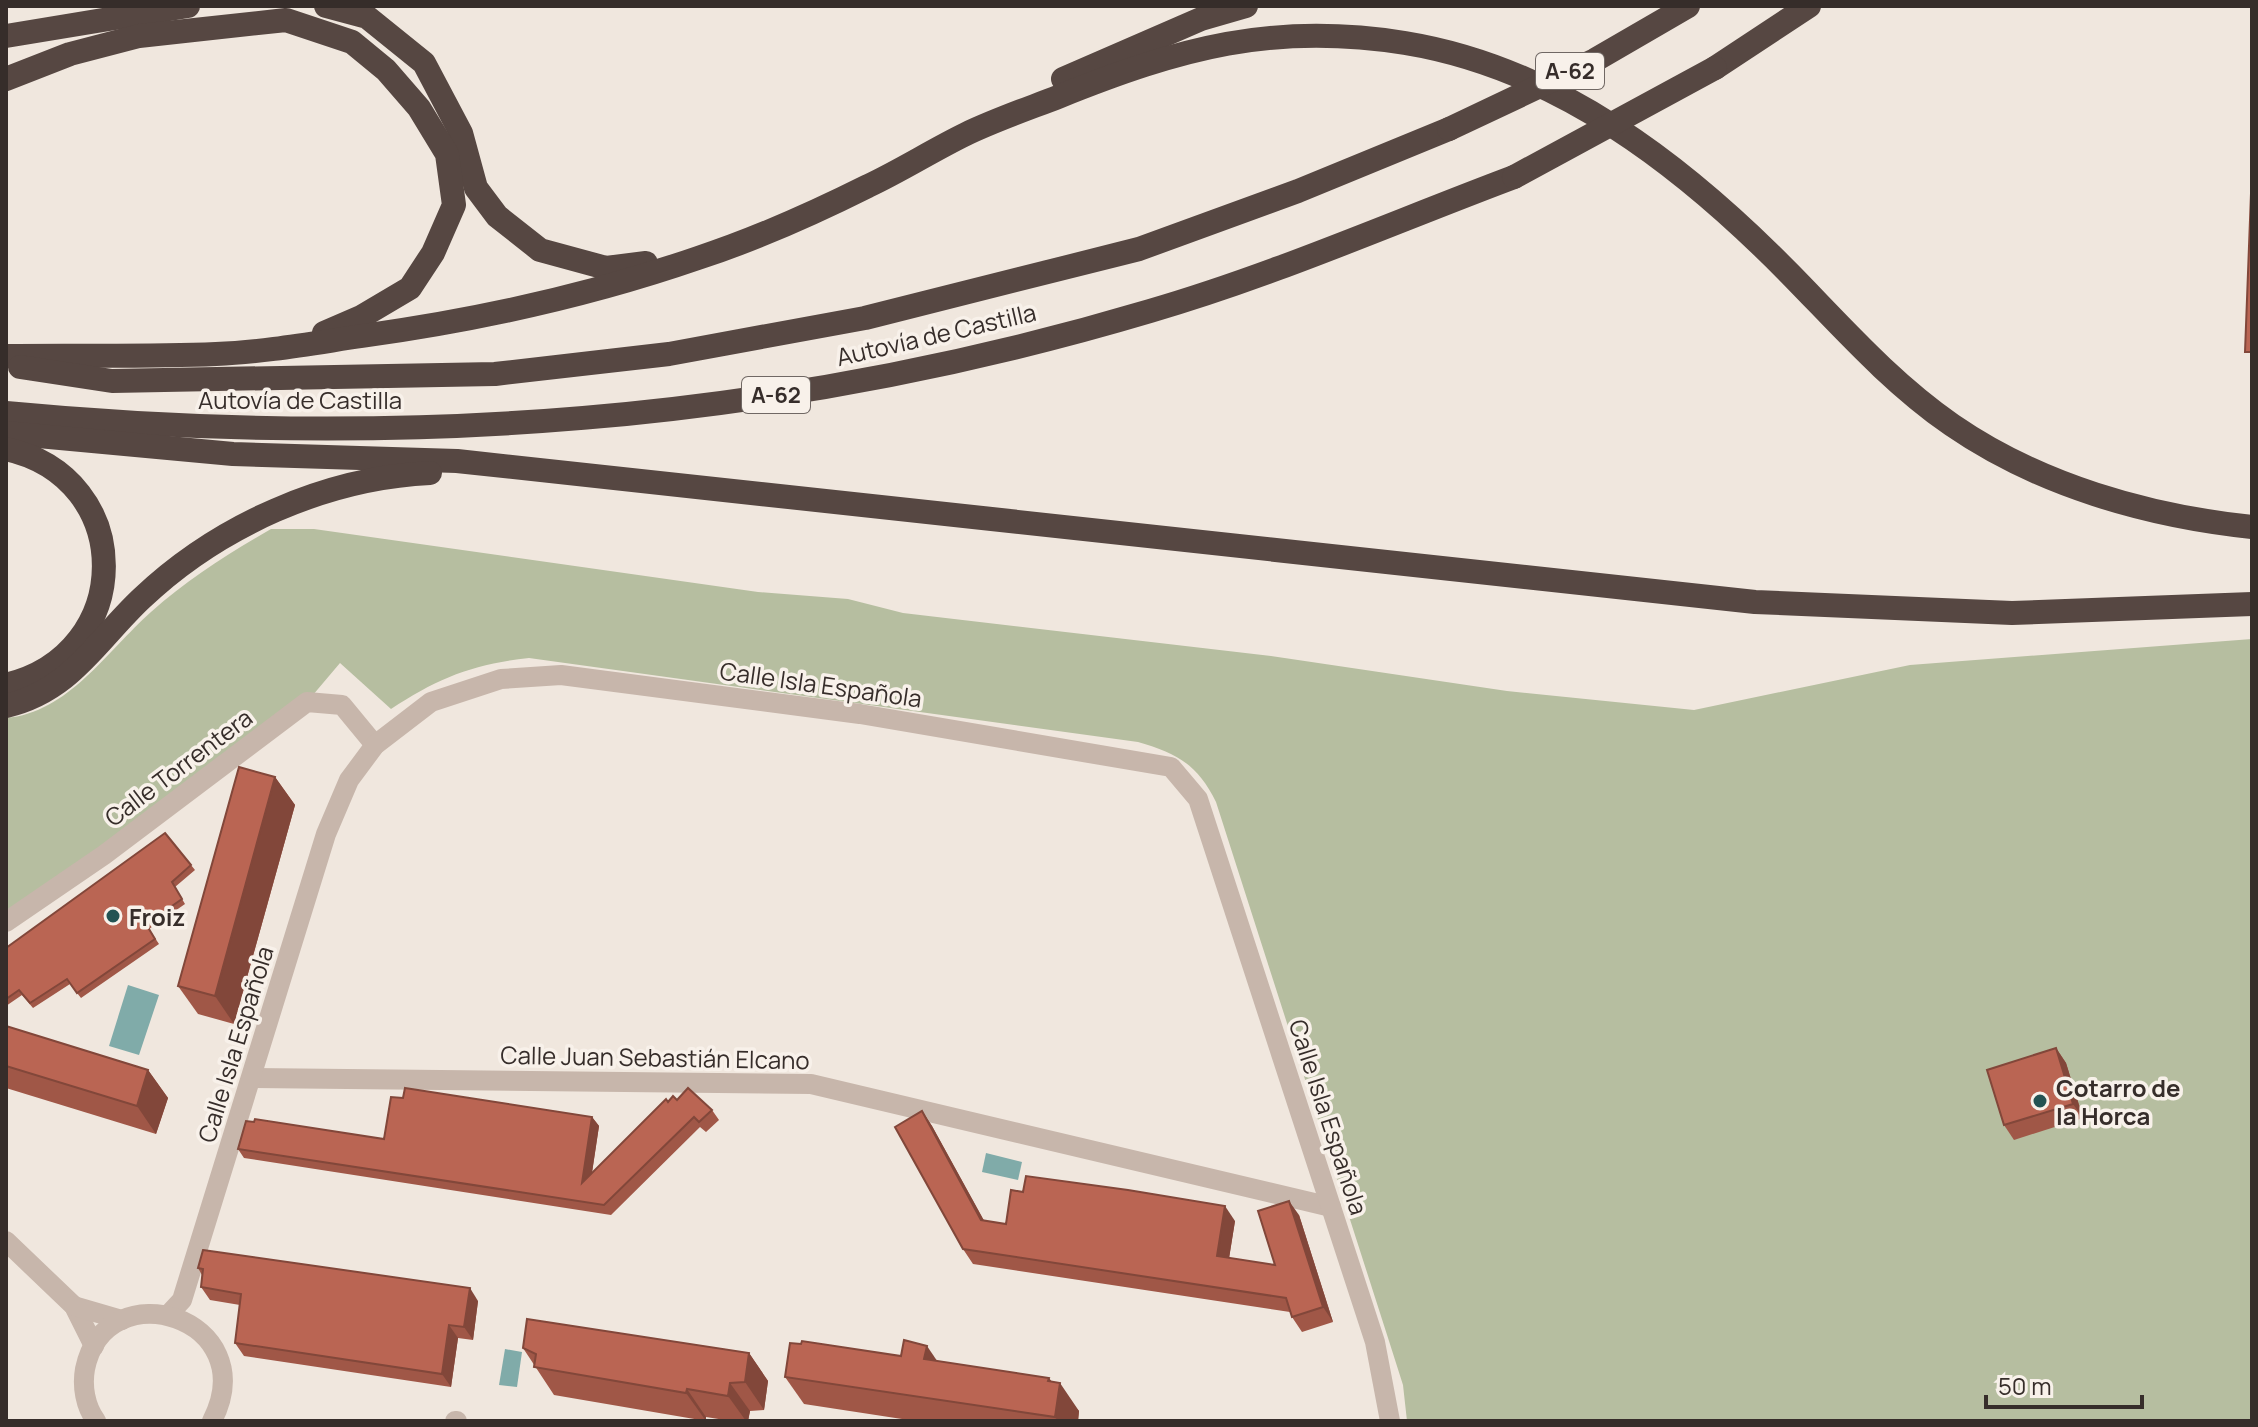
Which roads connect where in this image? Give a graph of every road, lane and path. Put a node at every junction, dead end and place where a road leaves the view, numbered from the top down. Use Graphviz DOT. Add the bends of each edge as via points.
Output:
graph roads {
  1 [pos="188,6"];
  2 [pos="326,6"];
  3 [pos="1246,6"];
  4 [pos="1688,6"];
  5 [pos="1809,6"];
  6 [pos="6,21"];
  7 [pos="56,29"];
  8 [pos="6,36"];
  9 [pos="7,79"];
  10 [pos="970,132"];
  11 [pos="704,256"];
  12 [pos="291,347"];
  13 [pos="6,356"];
  14 [pos="6,365"];
  15 [pos="6,413"];
  16 [pos="6,433"];
  17 [pos="6,449"];
  18 [pos="569,473"];
  19 [pos="2252,527"];
  20 [pos="2252,604"];
  21 [pos="6,685"];
  22 [pos="6,706"];
  23 [pos="375,745"];
  24 [pos="6,922"];
  25 [pos="253,1078"];
  26 [pos="1331,1207"];
  27 [pos="6,1241"];
  28 [pos="74,1306"];
  29 [pos="179,1312"];
  30 [pos="122,1320"];
  31 [pos="94,1346"];
  32 [pos="93,1420"];
  33 [pos="212,1421"];
  34 [pos="1390,1421"];
  1 -- 7 [label="highway"];
  2 -- 11 [label="highway" via="367,17 424,63 461,133 476,188 497,216 540,250 606,268"];
  3 -- 10 [label="highway" via="1201,19 1081,70"];
  4 -- 14 [label="highway, Autovía de Castilla / A-62, bridge" via="1595,60 1449,129 1298,191 1139,249 865,318 669,354 495,374 128,381"];
  5 -- 15 [label="highway, Autovía de Castilla / A-62, bridge" via="1715,68 1514,177 1152,311 864,381 669,412 481,427 257,430"];
  6 -- 7 [label="highway"];
  7 -- 8 [label="highway"];
  9 -- 12 [label="highway" via="70,54 139,36 286,20 352,42 386,70 419,108 447,154 454,205 410,288 361,317"];
  10 -- 11 [label="highway" via="871,185"];
  10 -- 19 [label="highway" via="1166,57 1231,41 1295,34 1372,39 1486,63 1574,102 1664,162 1726,211 1915,397 1980,443 2041,474 2109,498"];
  11 -- 12 [label="highway" via="581,295 469,321"];
  12 -- 13 [label="highway" via="220,354"];
  16 -- 18 [label="highway" via="189,451 457,461"];
  17 -- 21 [label="highway" via="48,465 77,490 104,548 96,614 86,633 41,672"];
  18 -- 20 [label="highway" via="1769,603 2012,613"];
  18 -- 22 [label="highway" via="394,477 279,509 224,536 172,572 60,684"];
  23 -- 24 [label="street, Calle Torrentera" via="342,705 307,702"];
  23 -- 25 [label="street, Calle Isla Española" via="349,780 326,834"];
  23 -- 26 [label="street, Calle Isla Española" via="431,702 501,679 561,675 860,714 1171,767 1198,799"];
  25 -- 26 [label="street, Calle Juan Sebastián Elcano" via="811,1084"];
  25 -- 29 [label="street, Calle Isla Española"];
  26 -- 34 [label="street, Calle Isla Española" via="1375,1342"];
  27 -- 28 [label="street"];
  28 -- 30 [label="street"];
  28 -- 31 [label="street"];
  29 -- 30 [label="street"];
  29 -- 33 [label="street" via="204,1334 221,1365 221,1400"];
  30 -- 31 [label="street"];
  31 -- 32 [label="street" via="84,1388"];
}
